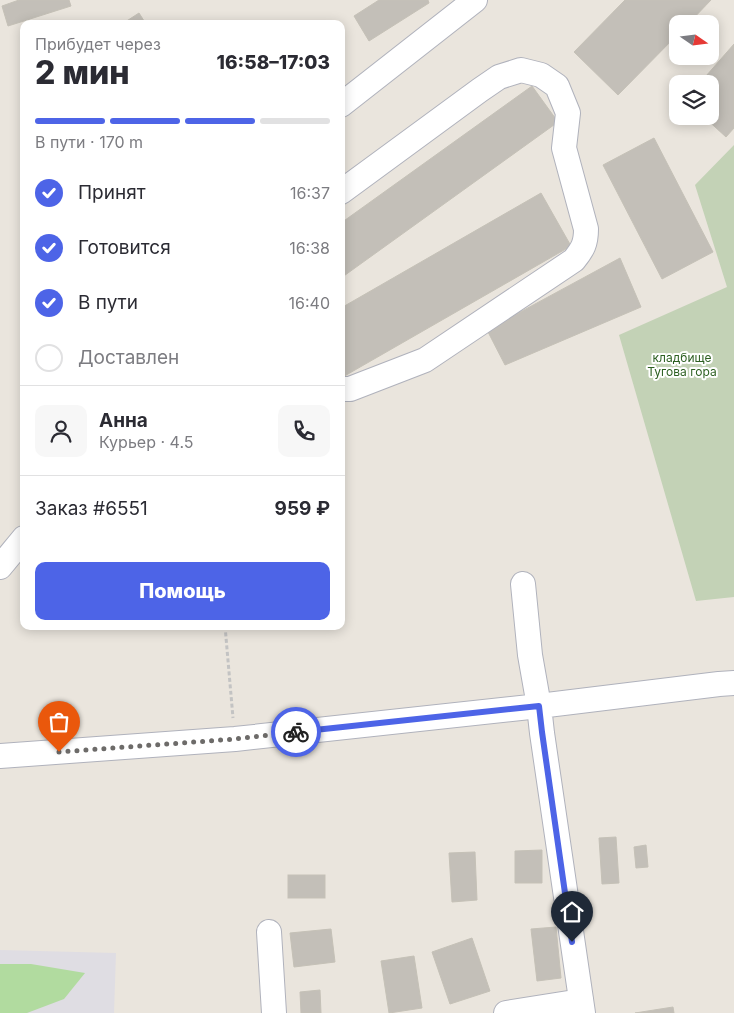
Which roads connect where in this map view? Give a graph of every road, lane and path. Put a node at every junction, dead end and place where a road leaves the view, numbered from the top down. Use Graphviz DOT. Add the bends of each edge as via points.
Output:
graph roads {
  1 [pos="473,1"];
  2 [pos="345,102"];
  3 [pos="345,189"];
  4 [pos="345,389"];
  5 [pos="20,543"];
  6 [pos="0,567"];
  7 [pos="524,584"];
  8 [pos="225,630"];
  9 [pos="734,683"];
  10 [pos="539,706"];
  11 [pos="235,739"];
  12 [pos="0,756"];
  13 [pos="270,932"];
  14 [pos="582,1007"];
  15 [pos="274,1013"];
  16 [pos="506,1013"];
  1 -- 2 [label="street"];
  3 -- 4 [label="street" via="499,77 521,70 541,75 557,86 568,113 564,148 586,229 586,240 574,260 425,360"];
  5 -- 6 [label="street"];
  7 -- 10 [label="street" via="530,655"];
  8 -- 11 [label="path"];
  9 -- 10 [label="street"];
  10 -- 11 [label="street"];
  10 -- 14 [label="street"];
  11 -- 12 [label="street"];
  13 -- 15 [label="street"];
  14 -- 16 [label="street"];
}
